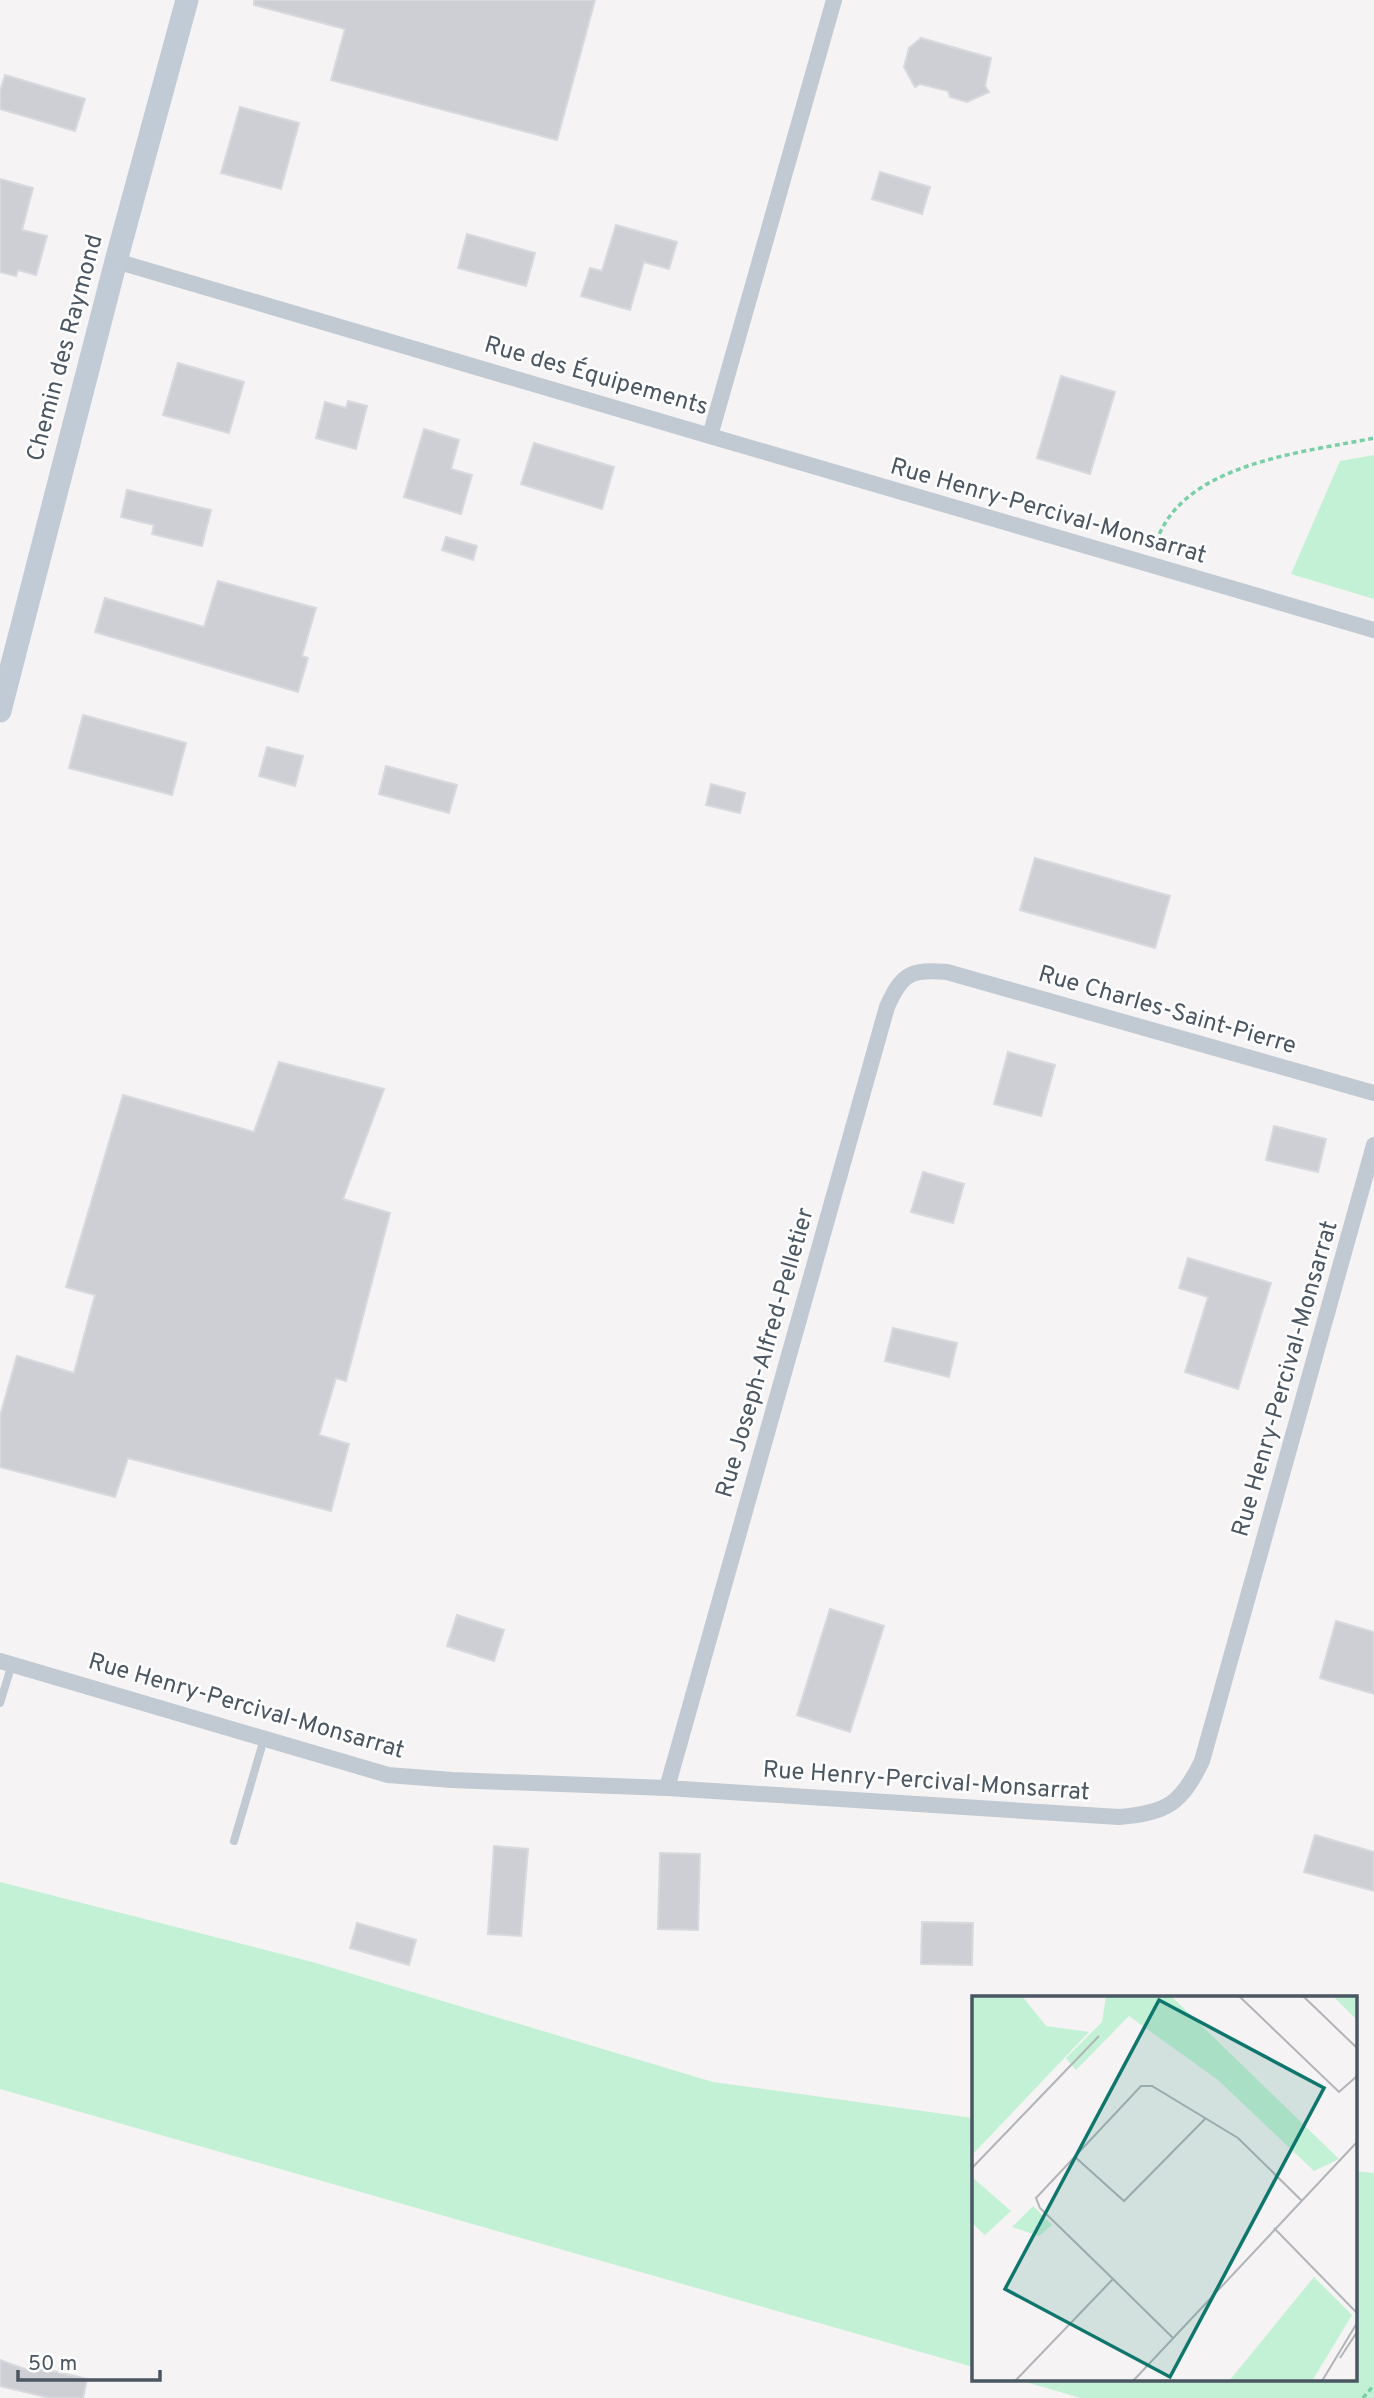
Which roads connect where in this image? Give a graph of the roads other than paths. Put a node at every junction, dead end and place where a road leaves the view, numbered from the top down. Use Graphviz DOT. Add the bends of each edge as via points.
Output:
graph roads {
  1 [pos="187,0"];
  2 [pos="834,0"];
  3 [pos="116,261"];
  4 [pos="710,436"];
  5 [pos="1374,631"];
  6 [pos="0,711"];
  7 [pos="947,972"];
  8 [pos="1374,1093"];
  9 [pos="1374,1145"];
  10 [pos="6,1663"];
  11 [pos="0,1703"];
  12 [pos="264,1739"];
  13 [pos="667,1788"];
  14 [pos="234,1841"];
  1 -- 3 [label="street, Chemin des Raymond"];
  2 -- 4 [label="street, Rue des Équipements"];
  3 -- 4 [label="street, Rue des Équipements"];
  3 -- 6 [label="street, Chemin des Raymond"];
  4 -- 5 [label="street, Rue Henry-Percival-Monsarrat"];
  7 -- 8 [label="street, Rue Charles-Saint-Pierre"];
  7 -- 13 [label="street, Rue Joseph-Alfred-Pelletier" via="923,970 907,975 895,987 887,1007"];
  9 -- 13 [label="street, Rue Henry-Percival-Monsarrat" via="1202,1761 1191,1784 1173,1804 1149,1814 1119,1817"];
  10 -- 11 [label="lane"];
  10 -- 12 [label="street, Rue Henry-Percival-Monsarrat"];
  12 -- 13 [label="street, Rue Henry-Percival-Monsarrat" via="388,1775"];
  12 -- 14 [label="lane"];
}
